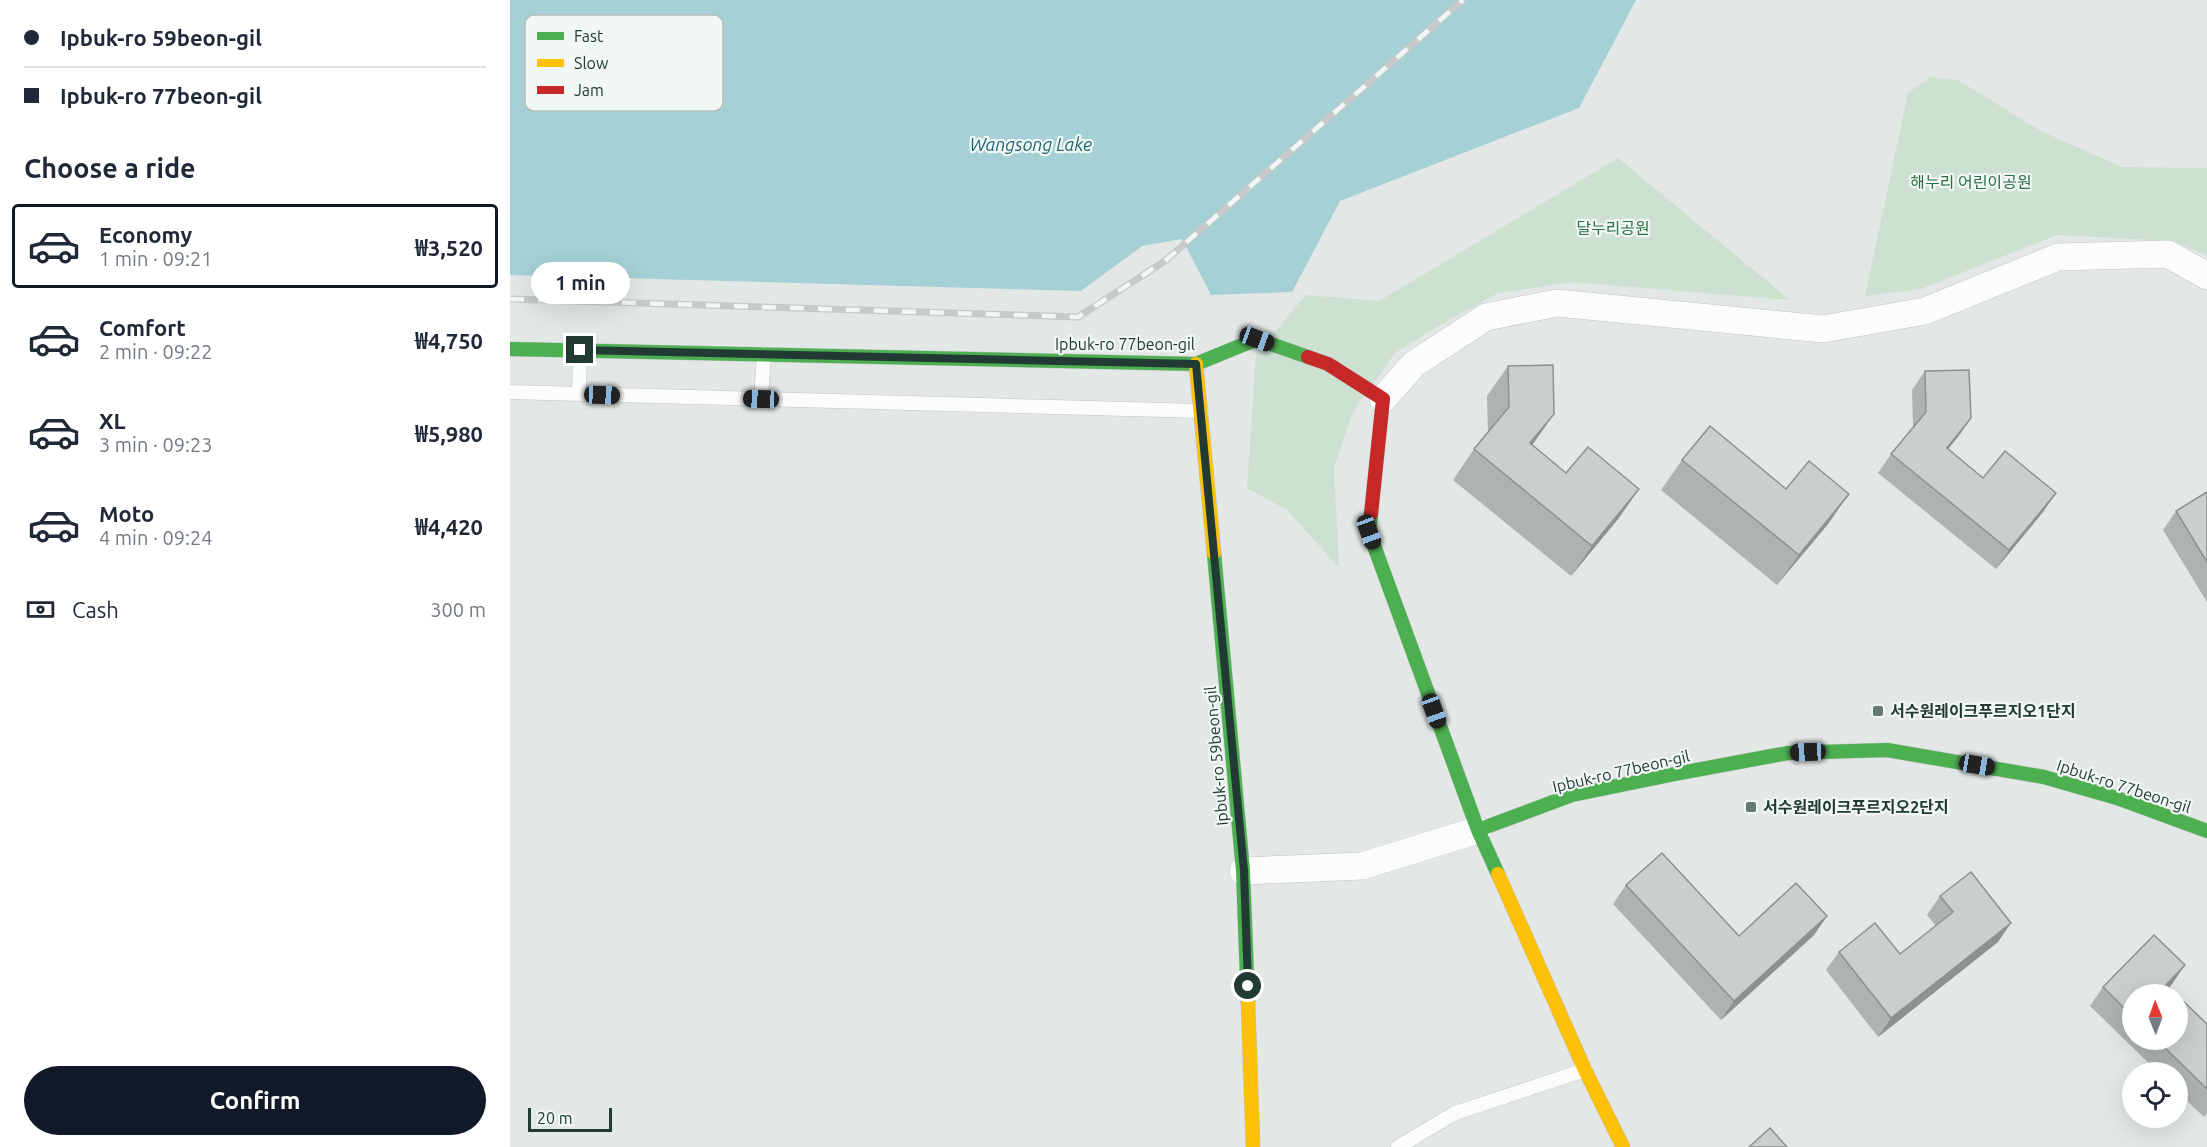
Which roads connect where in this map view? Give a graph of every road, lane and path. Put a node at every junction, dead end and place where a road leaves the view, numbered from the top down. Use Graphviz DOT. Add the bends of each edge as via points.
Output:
graph roads {
  1 [pos="2207,276"];
  2 [pos="510,349"];
  3 [pos="580,350"];
  4 [pos="764,354"];
  5 [pos="1196,364"];
  6 [pos="510,392"];
  7 [pos="579,394"];
  8 [pos="761,399"];
  9 [pos="1383,399"];
  10 [pos="1201,411"];
  11 [pos="1478,830"];
  12 [pos="2207,831"];
  13 [pos="1244,871"];
  14 [pos="1585,1070"];
  15 [pos="1253,1147"];
  16 [pos="1398,1147"];
  17 [pos="1623,1147"];
  1 -- 9 [label="street" via="2168,254 2058,257 1925,311 1823,329 1557,303 1486,317 1414,364"];
  2 -- 3 [label="street, Ipbuk-ro 77beon-gil"];
  3 -- 4 [label="street, Ipbuk-ro 77beon-gil"];
  3 -- 7 [label="lane"];
  4 -- 5 [label="street, Ipbuk-ro 77beon-gil"];
  4 -- 8 [label="lane"];
  5 -- 9 [label="street, Ipbuk-ro 77beon-gil" via="1257,339 1328,364"];
  5 -- 10 [label="street, Ipbuk-ro 59beon-gil"];
  6 -- 7 [label="lane"];
  7 -- 8 [label="lane"];
  8 -- 10 [label="lane"];
  9 -- 11 [label="street" via="1369,532"];
  10 -- 13 [label="street, Ipbuk-ro 59beon-gil"];
  11 -- 12 [label="street, Ipbuk-ro 77beon-gil" via="1572,795 1675,774 1788,753 1887,750 2044,777 2117,798"];
  11 -- 13 [label="street" via="1362,867"];
  11 -- 14 [label="street"];
  13 -- 15 [label="street, Ipbuk-ro 59beon-gil"];
  14 -- 16 [label="lane" via="1455,1113"];
  14 -- 17 [label="street"];
}
